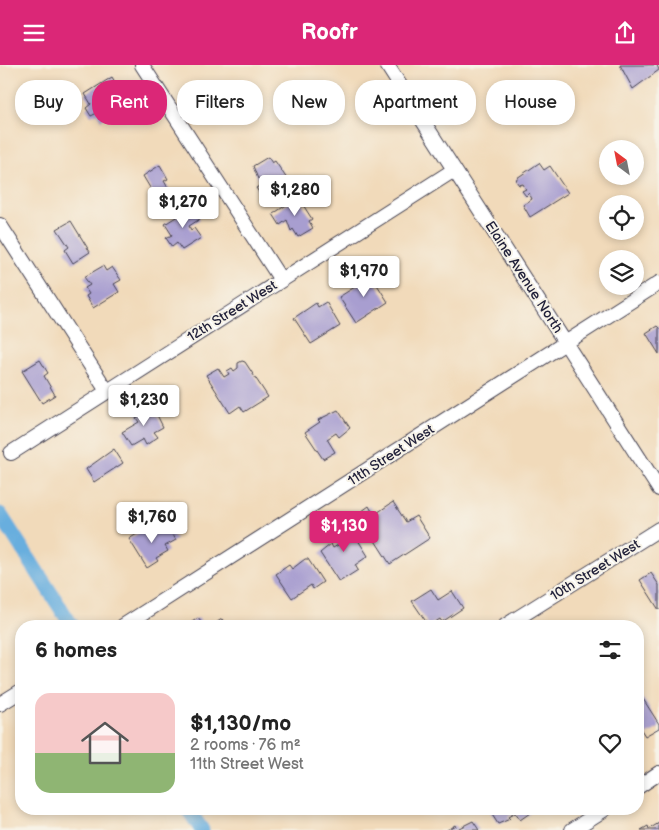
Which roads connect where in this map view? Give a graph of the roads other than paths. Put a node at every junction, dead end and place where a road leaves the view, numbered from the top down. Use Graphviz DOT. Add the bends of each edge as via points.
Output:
graph roads {
  1 [pos="142,65"];
  2 [pos="387,65"];
  3 [pos="454,170"];
  4 [pos="0,225"];
  5 [pos="281,280"];
  6 [pos="659,283"];
  7 [pos="567,342"];
  8 [pos="107,391"];
  9 [pos="11,453"];
  10 [pos="659,489"];
  11 [pos="659,529"];
  12 [pos="132,620"];
  13 [pos="515,620"];
  14 [pos="15,695"];
  15 [pos="0,704"];
  16 [pos="659,773"];
  17 [pos="644,783"];
  18 [pos="596,815"];
  19 [pos="572,830"];
  1 -- 5 [label="street"];
  2 -- 3 [label="street, Elaine Avenue North"];
  3 -- 5 [label="street, 12th Street West"];
  3 -- 7 [label="street, Elaine Avenue North"];
  4 -- 8 [label="street"];
  5 -- 8 [label="street, 12th Street West"];
  6 -- 7 [label="street, 11th Street West"];
  7 -- 10 [label="street, Elaine Avenue North"];
  7 -- 12 [label="street, 11th Street West"];
  8 -- 9 [label="street, 12th Street West"];
  11 -- 13 [label="street, 10th Street West"];
  14 -- 15 [label="street"];
  16 -- 17 [label="street"];
  18 -- 19 [label="street"];
}
